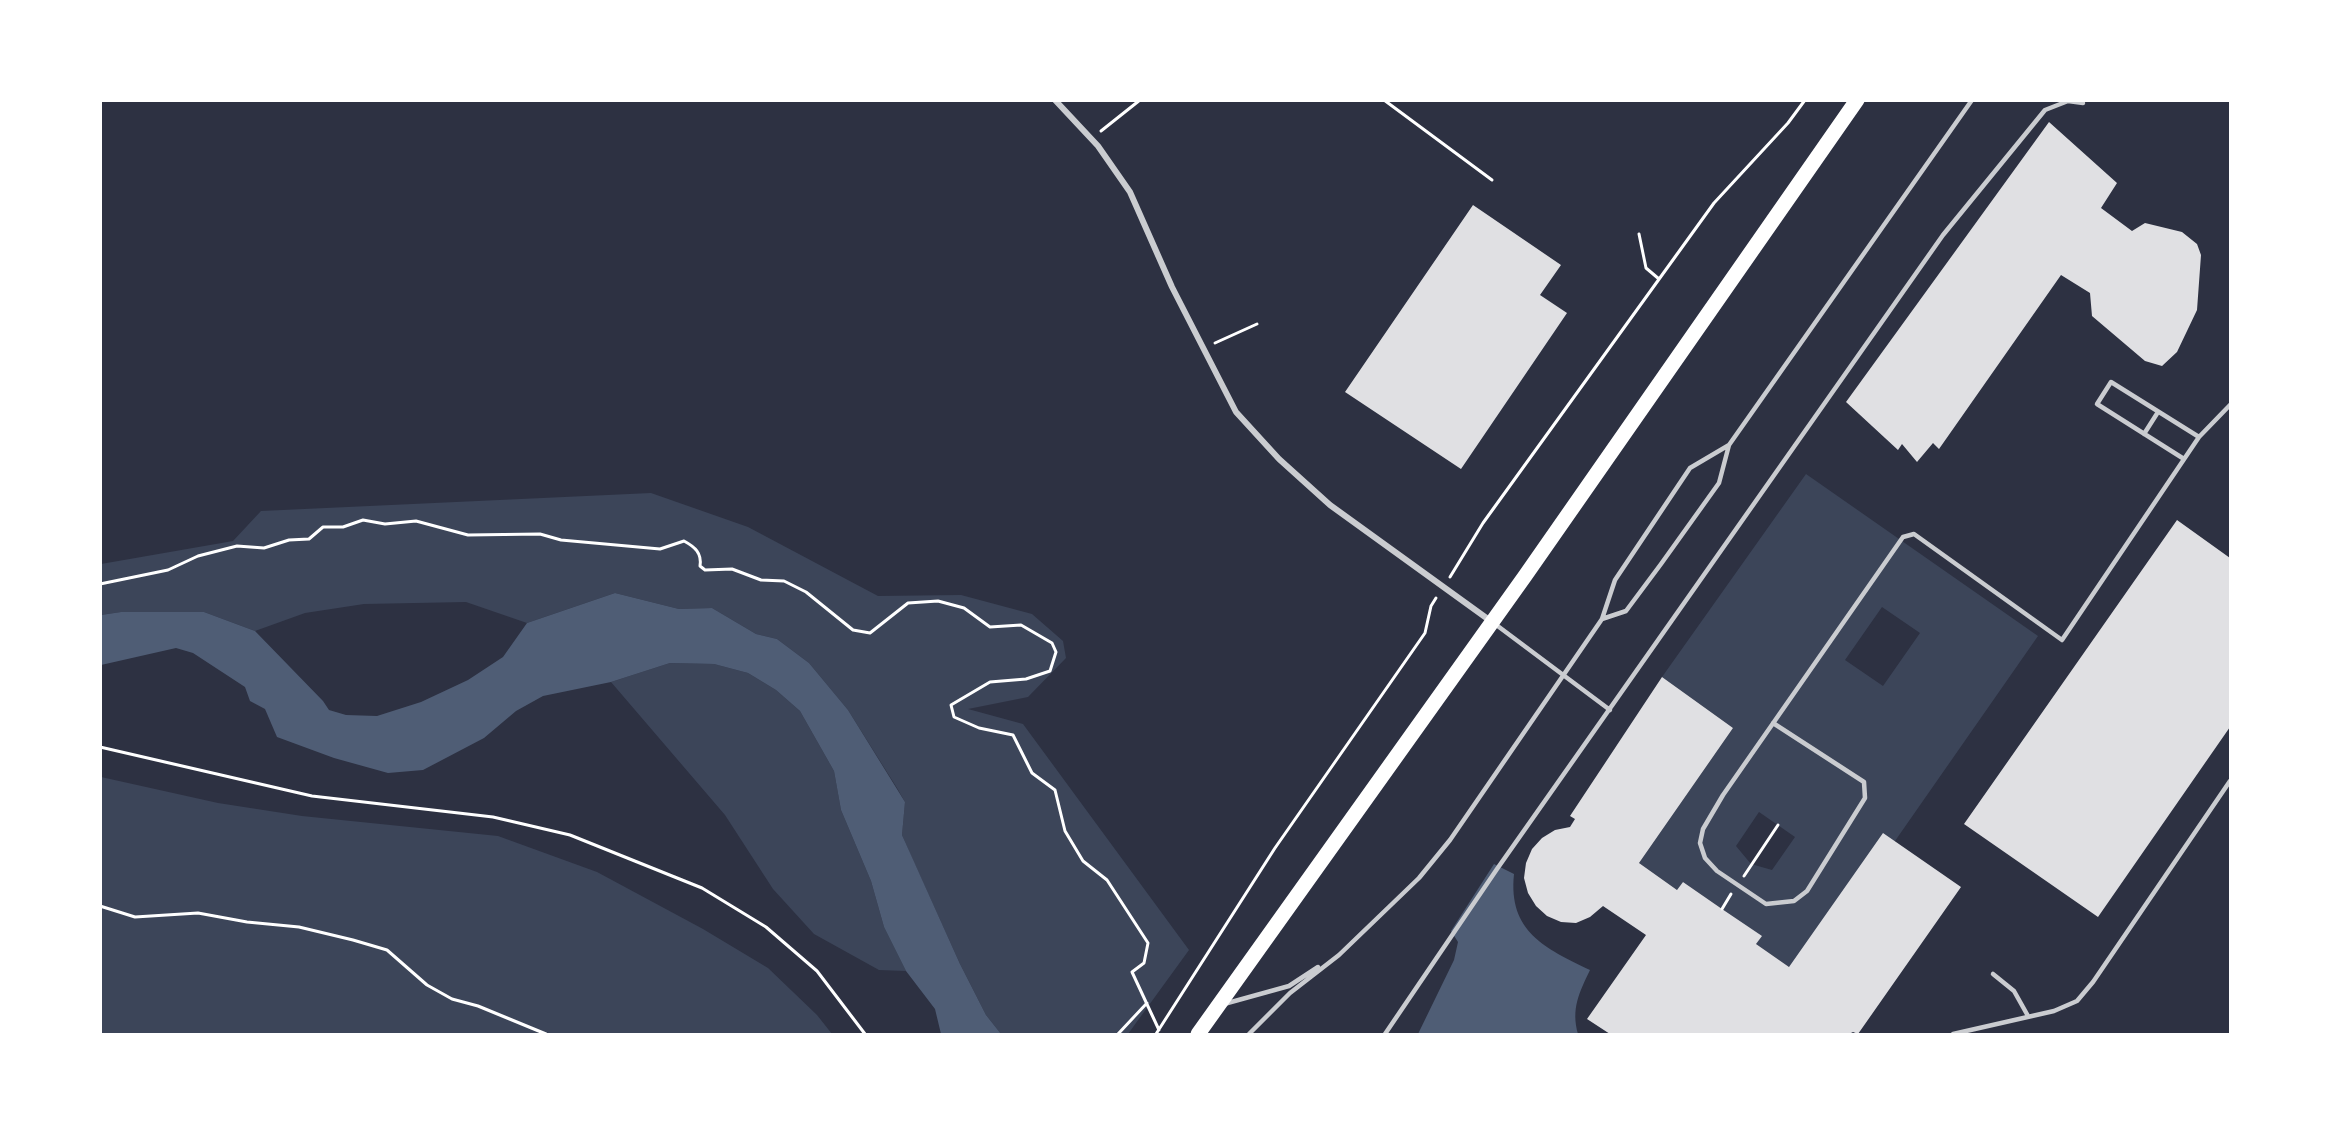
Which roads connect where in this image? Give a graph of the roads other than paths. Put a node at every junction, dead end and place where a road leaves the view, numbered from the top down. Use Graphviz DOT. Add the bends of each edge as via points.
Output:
graph roads {
  1 [pos="1055,100"];
  2 [pos="1857,100"];
  3 [pos="1972,100"];
  4 [pos="2083,103"];
  5 [pos="2230,405"];
  6 [pos="2158,412"];
  7 [pos="2144,434"];
  8 [pos="2199,437"];
  9 [pos="1729,445"];
  10 [pos="2184,459"];
  11 [pos="1602,619"];
  12 [pos="1492,622"];
  13 [pos="1610,710"];
  14 [pos="1773,723"];
  15 [pos="2230,781"];
  16 [pos="1339,954"];
  17 [pos="1993,974"];
  18 [pos="1222,1005"];
  19 [pos="2028,1016"];
  20 [pos="1198,1035"];
  21 [pos="1249,1035"];
  22 [pos="1384,1035"];
  23 [pos="1953,1035"];
  1 -- 12 [label="street" via="1091,138 1130,192 1202,349 1236,412 1279,459 1330,505"];
  2 -- 12 [label="main road"];
  3 -- 9 [label="lane"];
  4 -- 13 [label="lane" via="2068,101 2045,110 1943,235"];
  5 -- 8 [label="lane"];
  6 -- 7 [label="lane"];
  6 -- 7 [label="lane" via="2111,382 2097,404"];
  6 -- 8 [label="lane"];
  7 -- 10 [label="lane"];
  8 -- 10 [label="lane"];
  9 -- 11 [label="lane" via="1690,468 1615,580"];
  9 -- 11 [label="lane" via="1719,483 1661,564 1626,611"];
  10 -- 14 [label="lane" via="2062,640 1914,534 1903,537"];
  11 -- 16 [label="lane" via="1450,840 1419,878"];
  12 -- 13 [label="lane"];
  12 -- 18 [label="main road"];
  13 -- 22 [label="lane"];
  14 -- 14 [label="lane" via="1718,803 1703,829 1700,843 1705,858 1717,871 1766,904 1794,901 1807,891 1865,798 1864,782"];
  15 -- 19 [label="lane" via="2077,1001"];
  16 -- 18 [label="lane" via="1289,986"];
  16 -- 21 [label="lane" via="1290,993"];
  17 -- 19 [label="lane" via="2014,991"];
  18 -- 20 [label="main road"];
  19 -- 23 [label="lane"];
}
